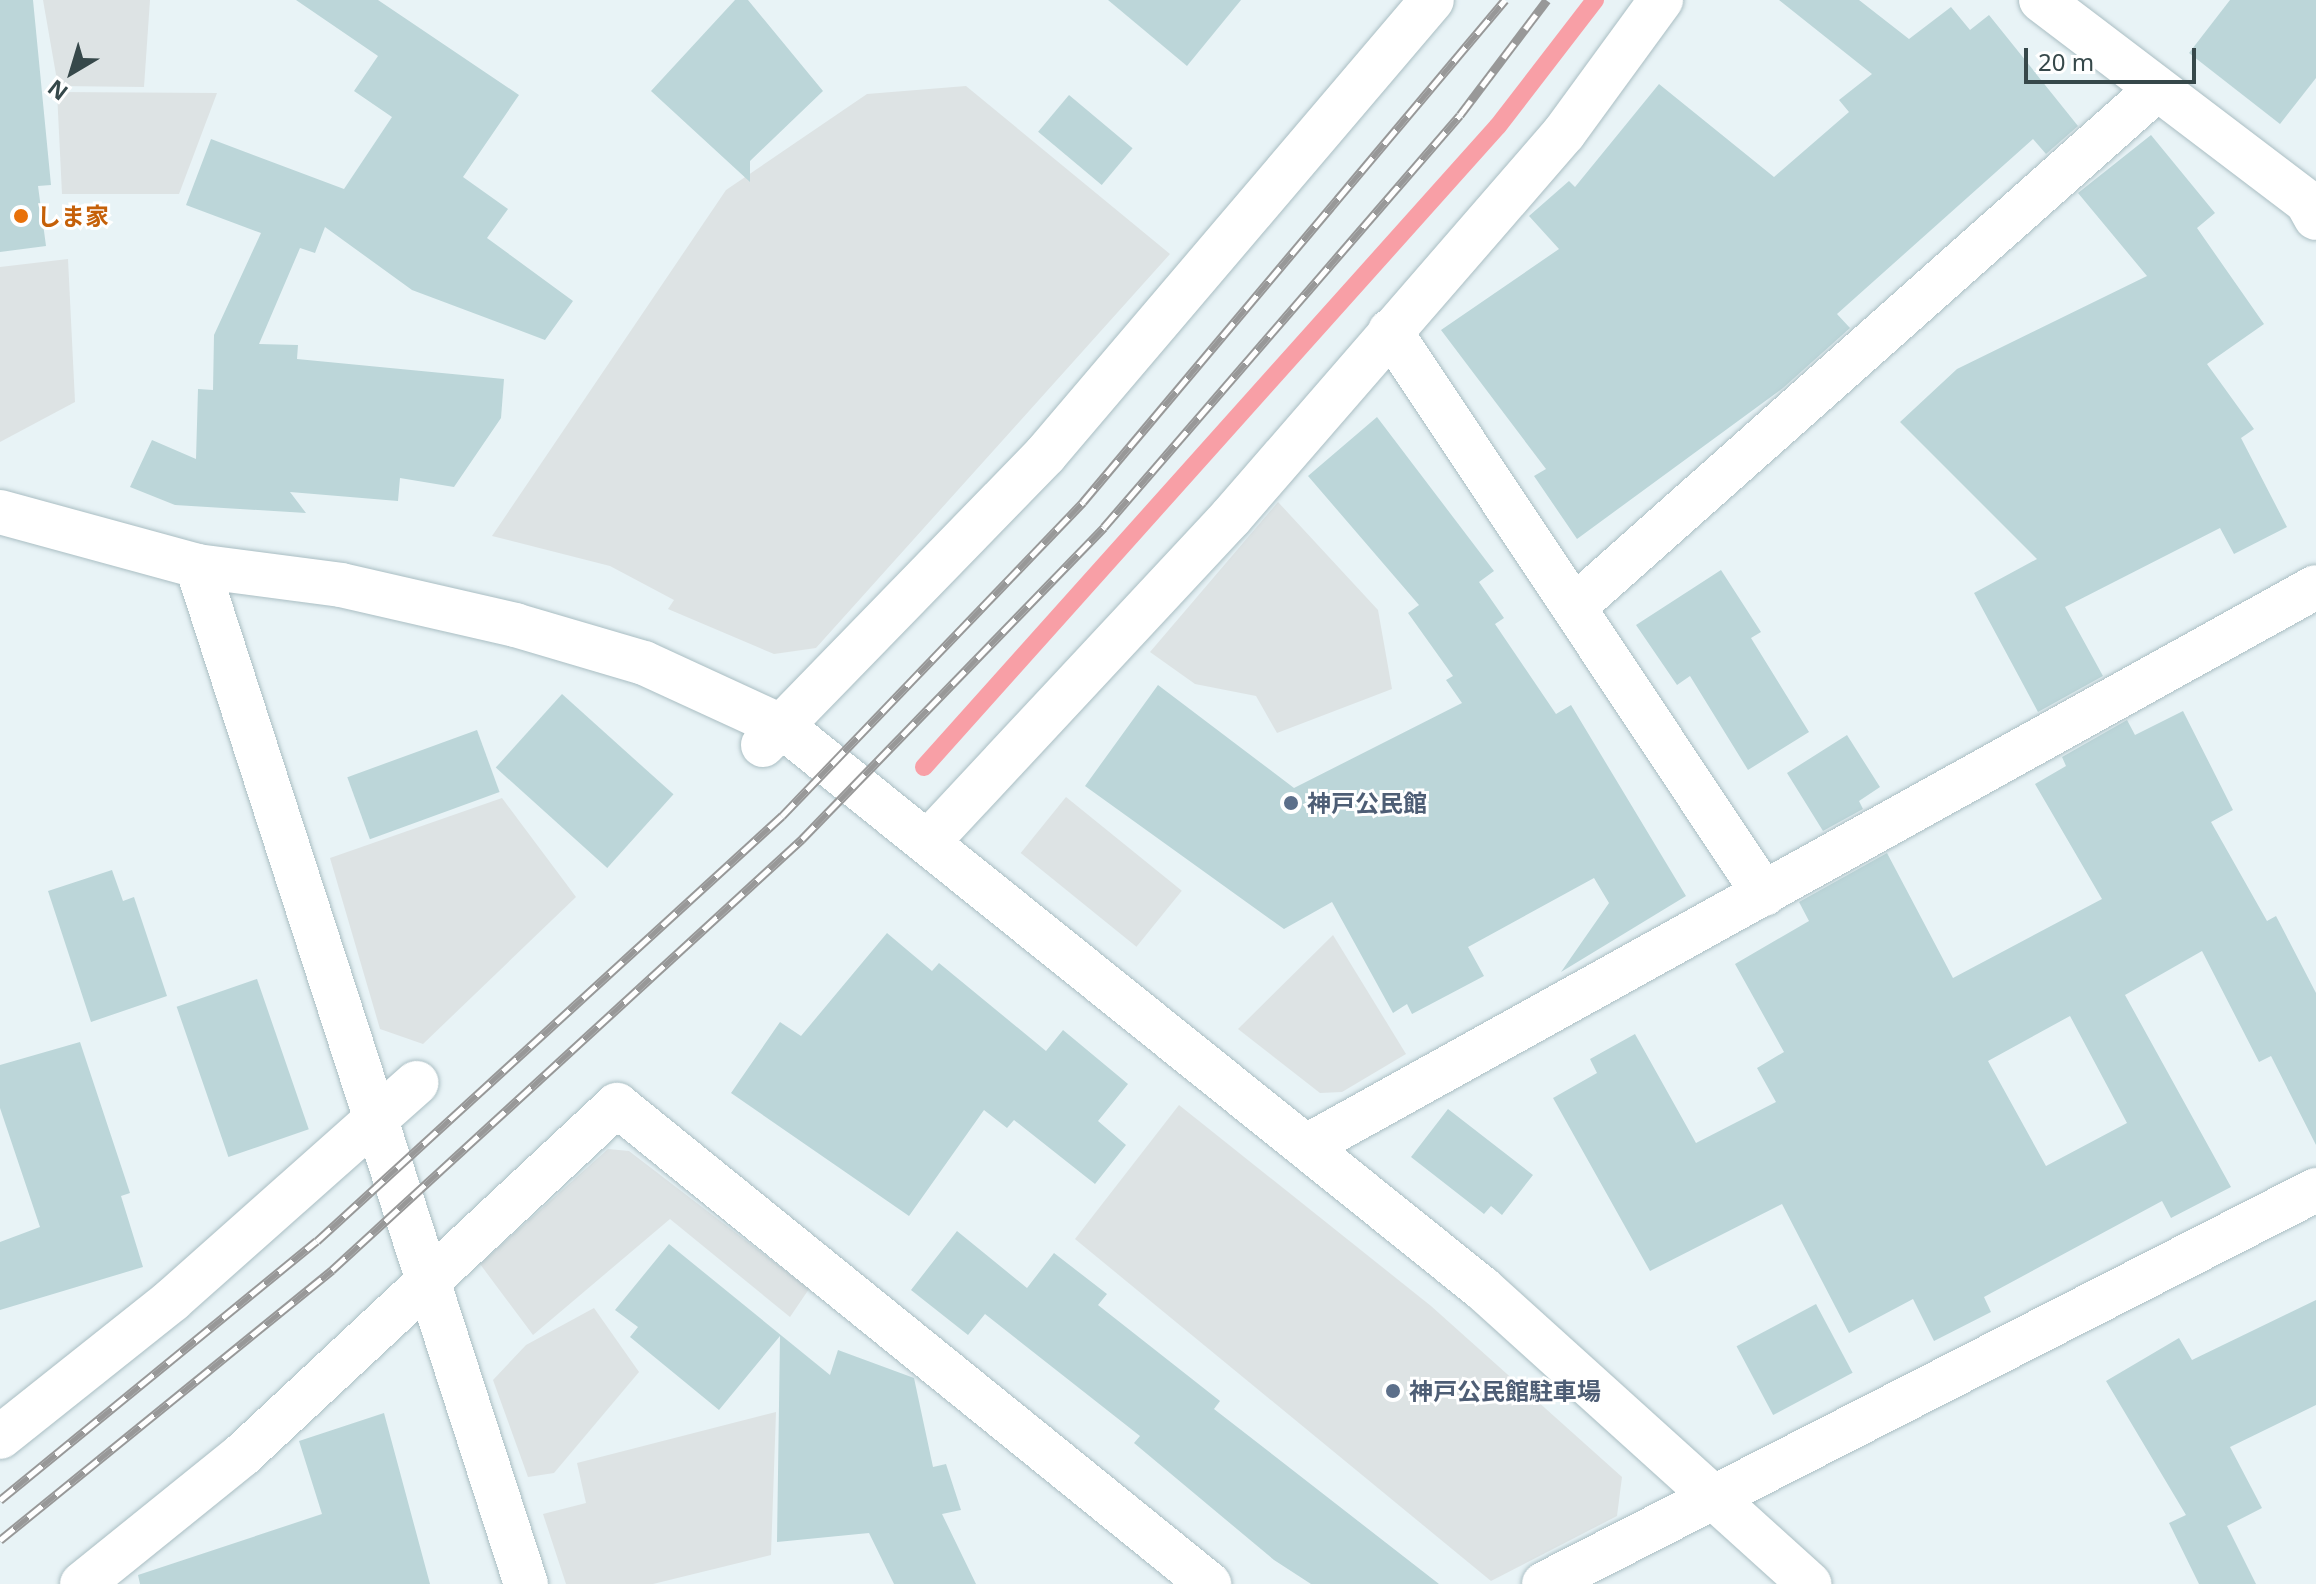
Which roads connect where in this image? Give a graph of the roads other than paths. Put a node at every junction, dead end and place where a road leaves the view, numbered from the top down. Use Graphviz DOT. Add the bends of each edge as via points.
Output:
graph roads {
  1 [pos="1432,0"];
  2 [pos="1661,0"];
  3 [pos="2041,0"];
  4 [pos="2157,89"];
  5 [pos="2313,205"];
  6 [pos="1390,331"];
  7 [pos="0,512"];
  8 [pos="197,566"];
  9 [pos="2316,587"];
  10 [pos="1574,607"];
  11 [pos="772,737"];
  12 [pos="928,842"];
  13 [pos="1764,894"];
  14 [pos="416,1083"];
  15 [pos="377,1120"];
  16 [pos="1307,1146"];
  17 [pos="2316,1190"];
  18 [pos="428,1281"];
  19 [pos="0,1437"];
  20 [pos="1717,1496"];
  21 [pos="82,1584"];
  22 [pos="526,1584"];
  23 [pos="1209,1584"];
  24 [pos="1544,1584"];
  25 [pos="1809,1584"];
  1 -- 11 [label="street" via="1045,455"];
  2 -- 6 [label="street" via="1564,133"];
  3 -- 4 [label="street"];
  4 -- 5 [label="street"];
  4 -- 10 [label="street"];
  6 -- 10 [label="street"];
  6 -- 12 [label="street" via="1231,517"];
  7 -- 8 [label="street"];
  8 -- 11 [label="street" via="341,585 515,625 644,663"];
  8 -- 15 [label="street"];
  9 -- 13 [label="street"];
  10 -- 13 [label="street"];
  11 -- 12 [label="street"];
  12 -- 16 [label="street"];
  13 -- 16 [label="street"];
  14 -- 15 [label="street"];
  15 -- 18 [label="street"];
  15 -- 19 [label="street"];
  16 -- 20 [label="street"];
  17 -- 20 [label="street"];
  18 -- 21 [label="street" via="242,1455"];
  18 -- 22 [label="street"];
  18 -- 23 [label="street" via="617,1105"];
  20 -- 24 [label="street"];
  20 -- 25 [label="street"];
}
